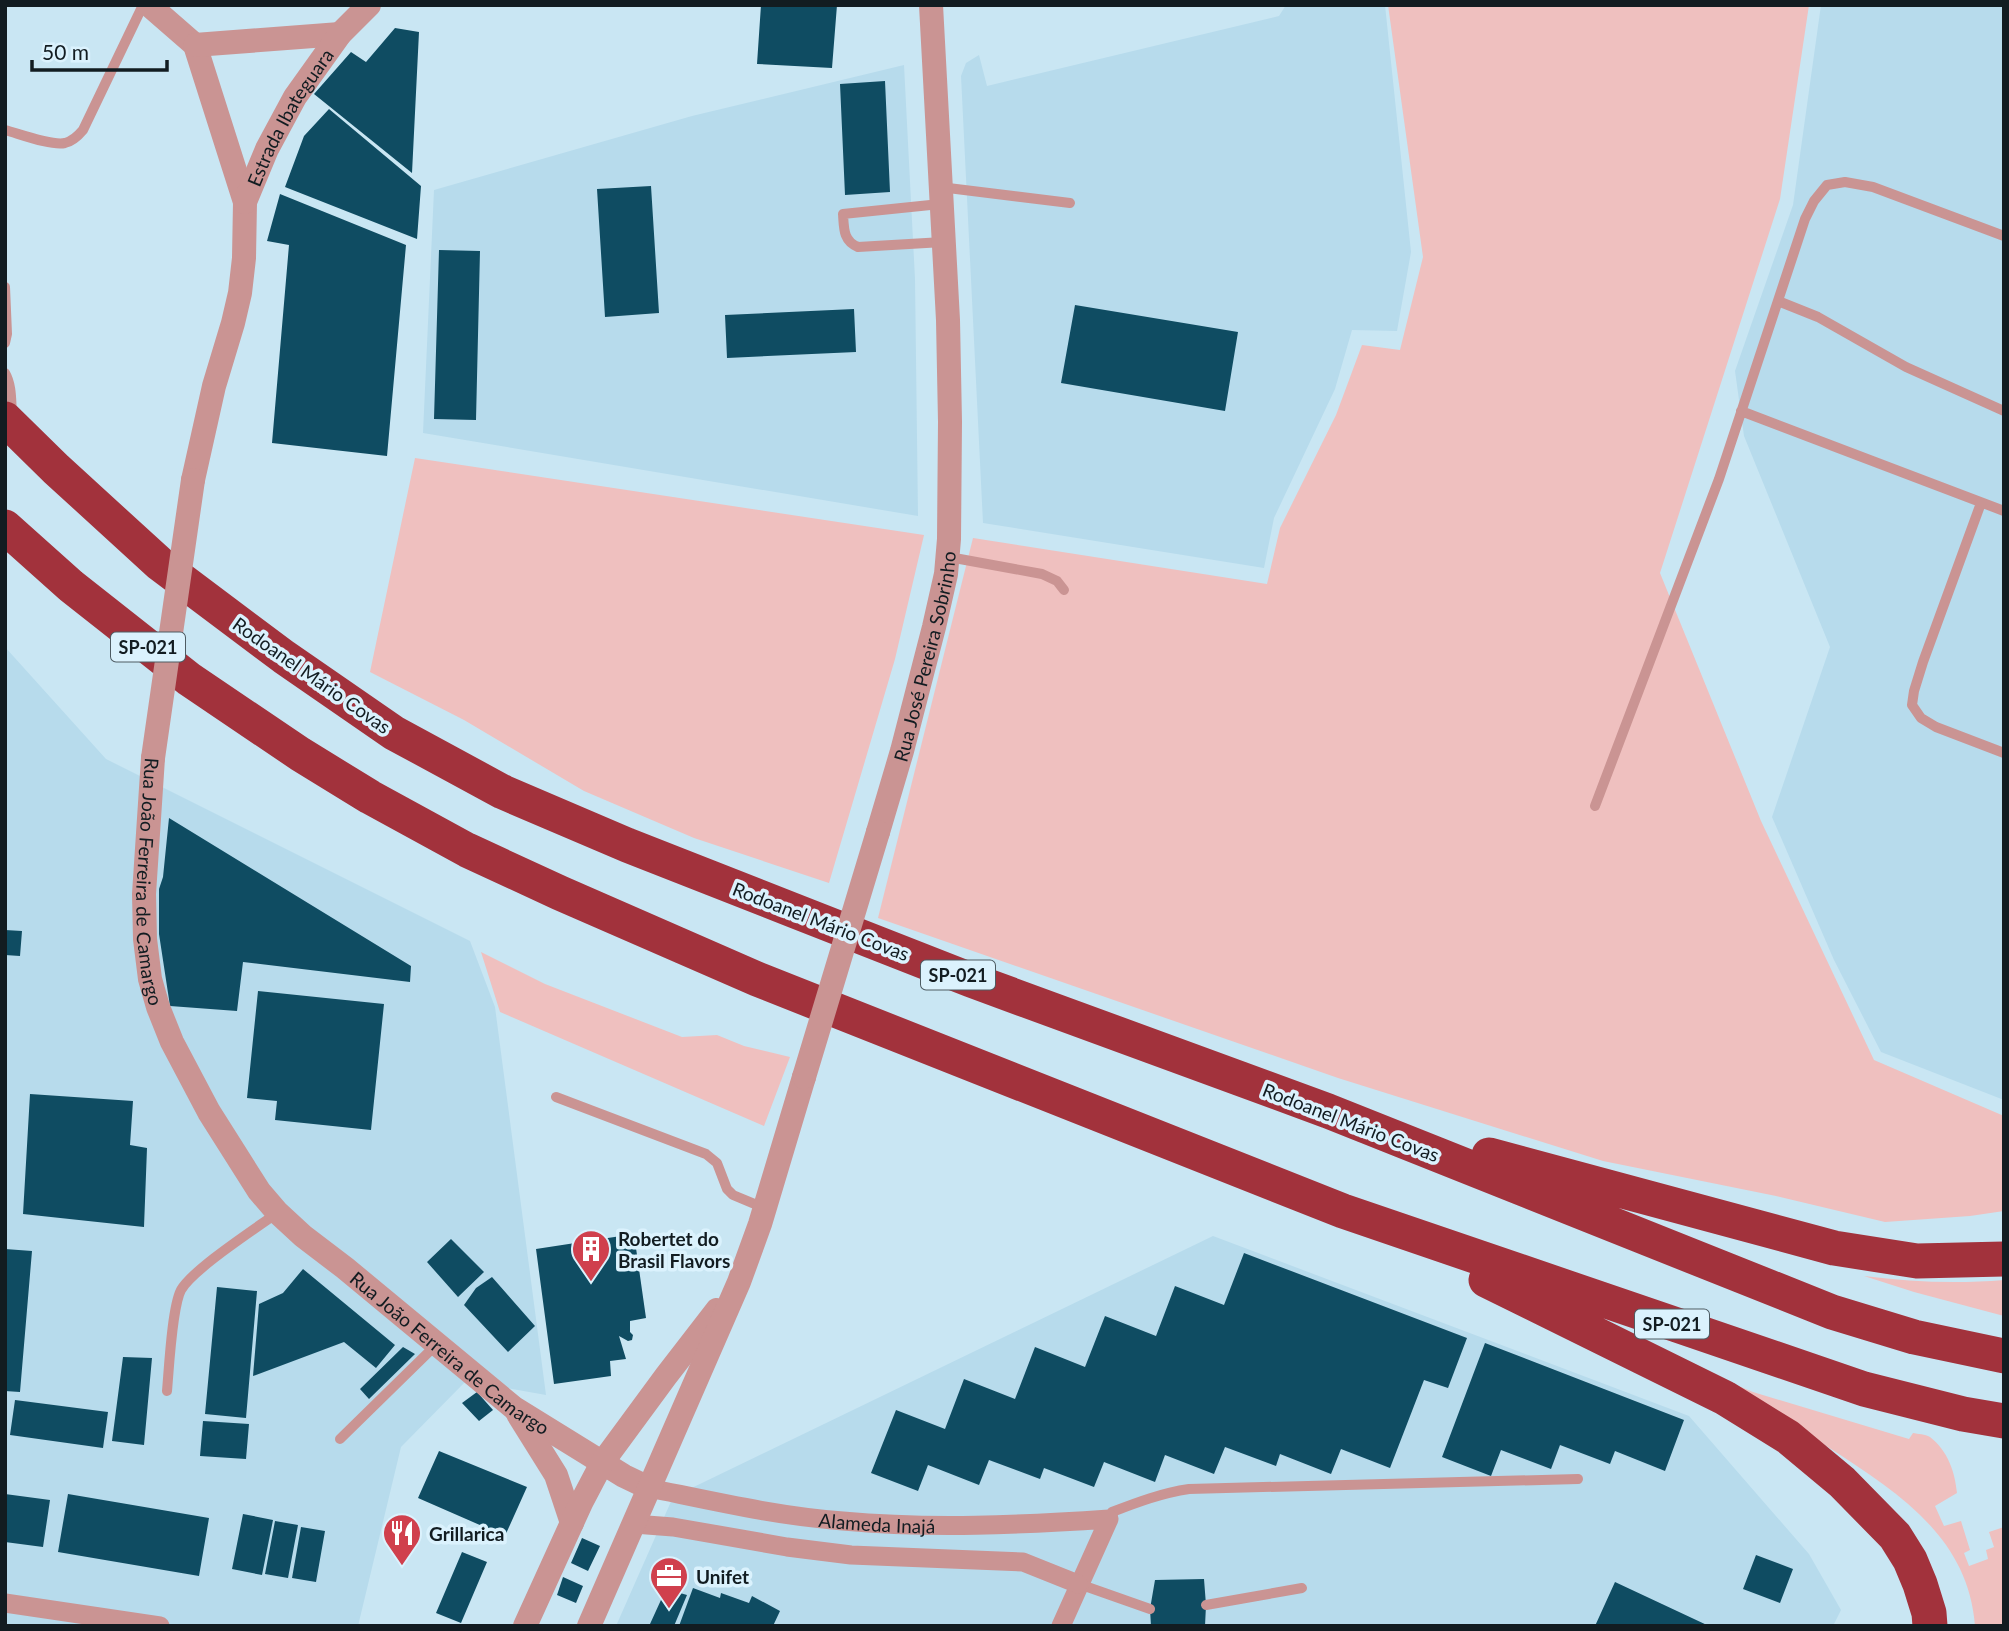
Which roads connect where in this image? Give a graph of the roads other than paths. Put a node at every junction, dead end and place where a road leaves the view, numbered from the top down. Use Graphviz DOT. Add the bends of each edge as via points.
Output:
graph roads {
  1 [pos="143,5"];
  2 [pos="149,5"];
  3 [pos="369,5"];
  4 [pos="931,5"];
  5 [pos="340,34"];
  6 [pos="195,45"];
  7 [pos="5,130"];
  8 [pos="940,195"];
  9 [pos="245,202"];
  10 [pos="1070,203"];
  11 [pos="2004,236"];
  12 [pos="943,242"];
  13 [pos="5,286"];
  14 [pos="1778,301"];
  15 [pos="5,343"];
  16 [pos="5,373"];
  17 [pos="1741,411"];
  18 [pos="2004,411"];
  19 [pos="9,422"];
  20 [pos="1981,503"];
  21 [pos="2004,511"];
  22 [pos="5,527"];
  23 [pos="947,556"];
  24 [pos="1063,590"];
  25 [pos="2004,753"];
  26 [pos="1595,806"];
  27 [pos="556,1097"];
  28 [pos="1328,1111"];
  29 [pos="765,1208"];
  30 [pos="1343,1211"];
  31 [pos="277,1212"];
  32 [pos="2004,1259"];
  33 [pos="739,1282"];
  34 [pos="438,1344"];
  35 [pos="2004,1356"];
  36 [pos="167,1391"];
  37 [pos="514,1408"];
  38 [pos="2004,1421"];
  39 [pos="340,1439"];
  40 [pos="602,1463"];
  41 [pos="1578,1479"];
  42 [pos="649,1488"];
  43 [pos="1109,1519"];
  44 [pos="572,1523"];
  45 [pos="634,1524"];
  46 [pos="1078,1584"];
  47 [pos="1302,1588"];
  48 [pos="5,1603"];
  49 [pos="1206,1605"];
  50 [pos="1150,1609"];
  51 [pos="160,1626"];
  52 [pos="525,1626"];
  53 [pos="589,1626"];
  54 [pos="1061,1626"];
  55 [pos="1930,1626"];
  1 -- 7 [label="lane" via="76,138 58,144"];
  2 -- 6 [label="street"];
  3 -- 5 [label="street, Estrada Ibateguara"];
  4 -- 8 [label="street, Rua José Pereira Sobrinho"];
  5 -- 6 [label="street, Estrada Ibateguara"];
  5 -- 9 [label="street, Estrada Ibateguara" via="295,97"];
  6 -- 9 [label="street, Rua João Ferreira de Camargo"];
  8 -- 10 [label="lane"];
  8 -- 12 [label="street, Rua José Pereira Sobrinho"];
  8 -- 12 [label="lane" via="843,214 846,239 858,247"];
  9 -- 31 [label="street, Rua João Ferreira de Camargo, bridge" via="240,293 192,480 153,758 145,939 152,988 172,1042 209,1112"];
  11 -- 14 [label="lane" via="1873,187 1845,182 1827,185 1805,219"];
  12 -- 23 [label="street, Rua José Pereira Sobrinho" via="950,422"];
  13 -- 15 [label="lane"];
  14 -- 17 [label="lane"];
  14 -- 18 [label="lane"];
  16 -- 19 [label="lane" via="11,396"];
  17 -- 20 [label="lane"];
  17 -- 26 [label="lane"];
  19 -- 28 [label="highway, Rodoanel Mário Covas / SP-021" via="160,564 284,657 394,733 503,792 971,980"];
  20 -- 21 [label="lane"];
  20 -- 25 [label="lane" via="1912,705 1921,718 1936,727"];
  22 -- 30 [label="highway, SP-021" via="189,679 300,754 467,850 757,979"];
  23 -- 24 [label="lane" via="1042,574"];
  23 -- 29 [label="street, Rua José Pereira Sobrinho, bridge" via="902,751"];
  27 -- 29 [label="lane" via="706,1154 717,1163 733,1195"];
  28 -- 32 [label="highway" via="1834,1248 1917,1261"];
  28 -- 35 [label="highway, Rodoanel Mário Covas / SP-021" via="1832,1312 1914,1337"];
  29 -- 33 [label="street, Rua José Pereira Sobrinho"];
  30 -- 38 [label="highway, SP-021" via="1864,1390"];
  30 -- 55 [label="highway" via="1725,1398 1788,1437 1842,1482 1895,1536 1920,1584"];
  31 -- 34 [label="street, Rua João Ferreira de Camargo"];
  31 -- 36 [label="lane" via="200,1270 181,1290"];
  33 -- 40 [label="street, Rua José Pereira Sobrinho"];
  33 -- 42 [label="street, Rua José Pereira Sobrinho"];
  34 -- 37 [label="street, Rua João Ferreira de Camargo"];
  34 -- 39 [label="lane"];
  37 -- 40 [label="street, Rua João Ferreira de Camargo"];
  37 -- 44 [label="street" via="556,1475"];
  40 -- 42 [label="street, Rua João Ferreira de Camargo"];
  40 -- 44 [label="street, Rua José Pereira Sobrinho"];
  41 -- 43 [label="lane" via="1189,1489 1130,1504 1112,1512"];
  42 -- 43 [label="street, Alameda Inajá" via="780,1514 845,1521 1008,1525"];
  42 -- 45 [label="street, Rua José Pereira Sobrinho"];
  43 -- 46 [label="street"];
  44 -- 52 [label="street, Rua José Pereira Sobrinho"];
  45 -- 46 [label="street, Alameda Inajá" via="851,1555 1023,1562"];
  45 -- 53 [label="street, Rua José Pereira Sobrinho"];
  46 -- 50 [label="lane"];
  46 -- 54 [label="street"];
  47 -- 49 [label="lane"];
  48 -- 51 [label="street"];
}
